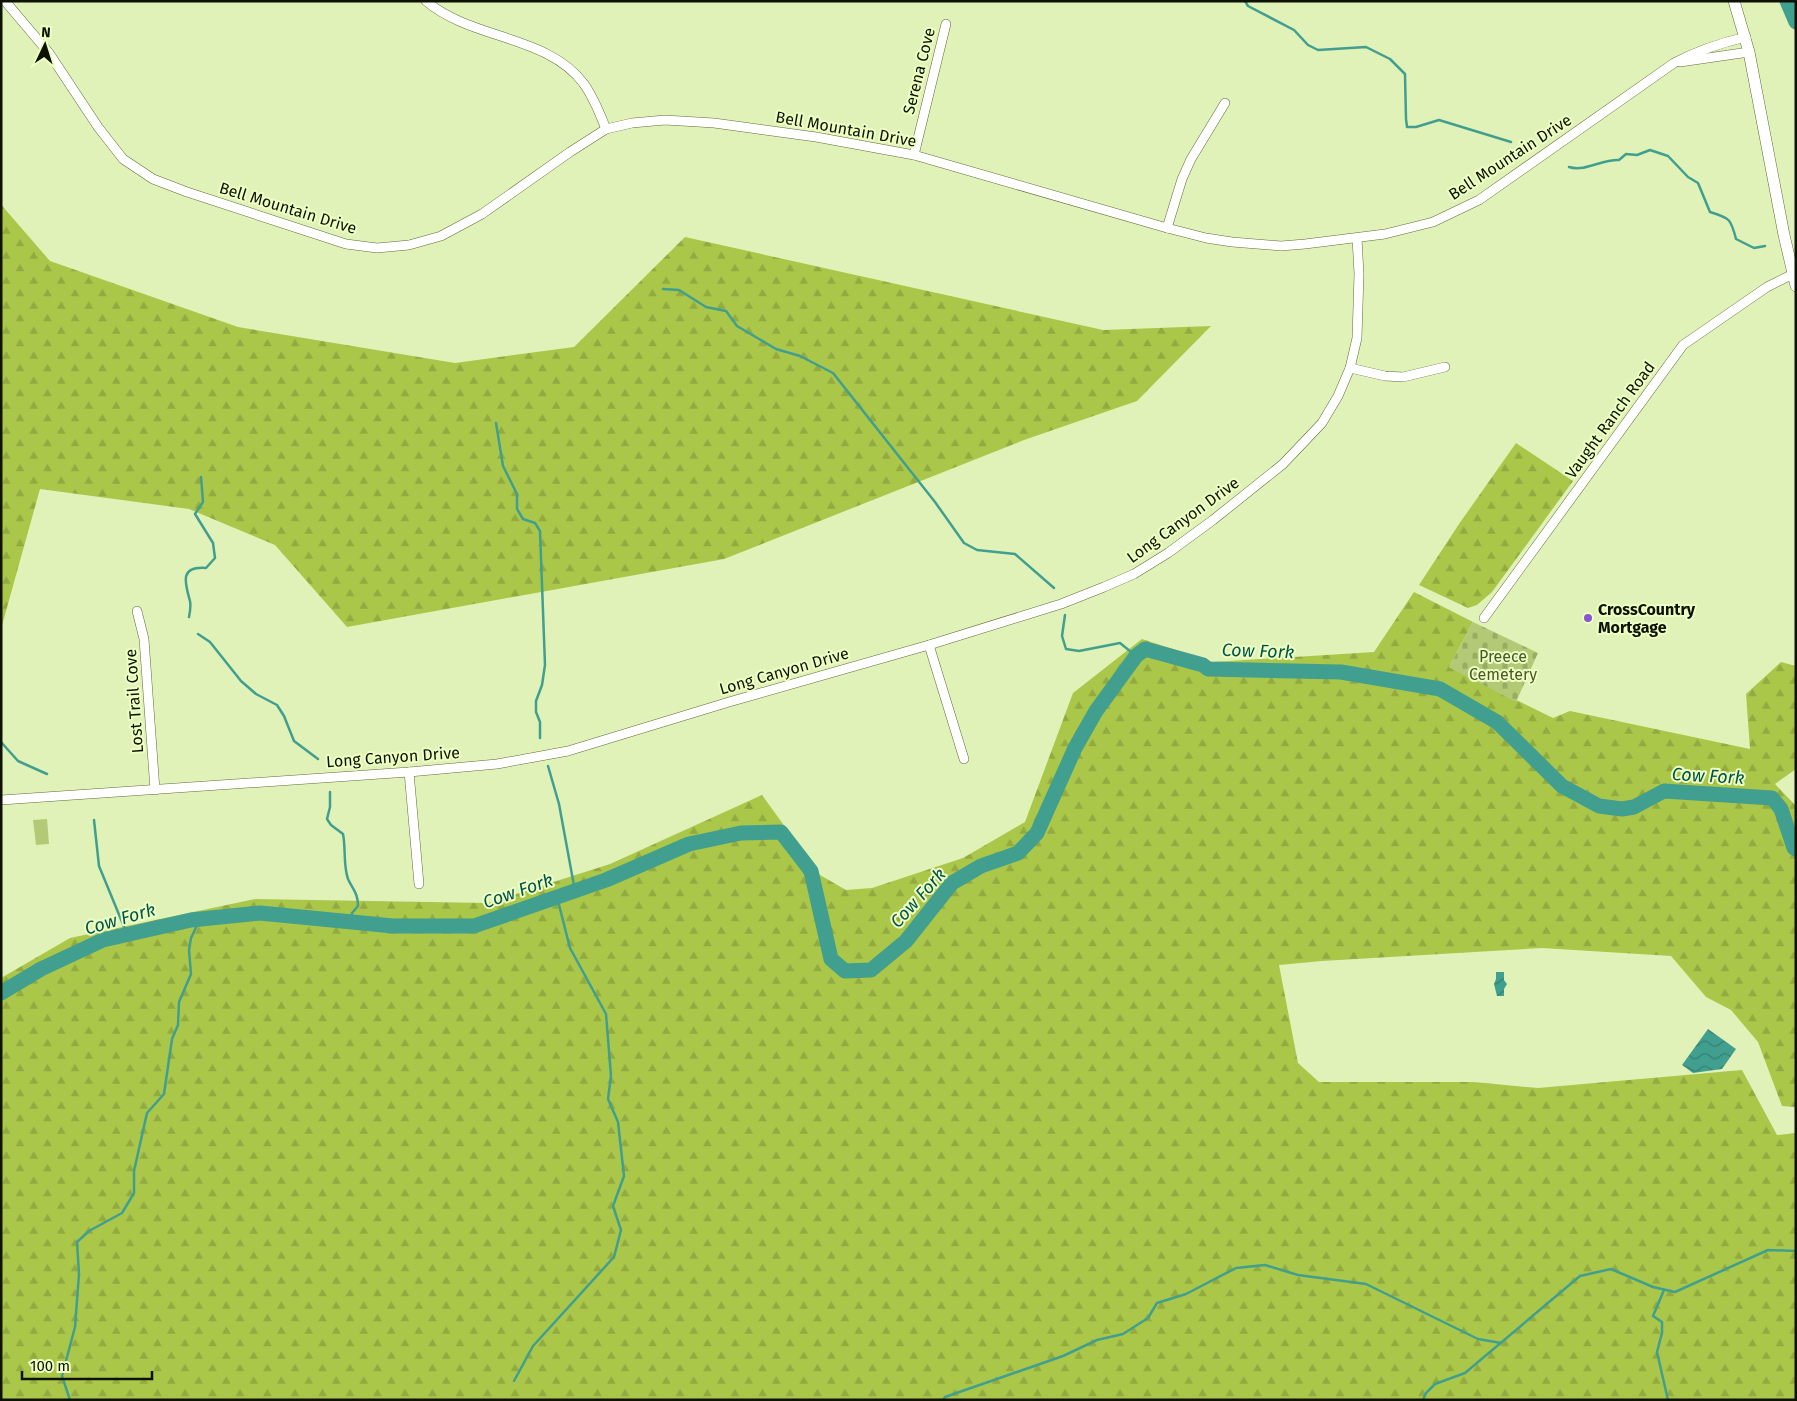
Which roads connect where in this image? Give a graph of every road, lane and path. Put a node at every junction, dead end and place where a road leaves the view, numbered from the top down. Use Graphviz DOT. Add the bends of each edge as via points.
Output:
graph roads {
  1 [pos="5,1"];
  2 [pos="426,1"];
  3 [pos="1734,1"];
  4 [pos="946,24"];
  5 [pos="1746,37"];
  6 [pos="1749,52"];
  7 [pos="1674,63"];
  8 [pos="1225,103"];
  9 [pos="606,129"];
  10 [pos="914,155"];
  11 [pos="1167,228"];
  12 [pos="1357,238"];
  13 [pos="1793,274"];
  14 [pos="1796,286"];
  15 [pos="1445,367"];
  16 [pos="1350,368"];
  17 [pos="136,611"];
  18 [pos="1484,618"];
  19 [pos="929,645"];
  20 [pos="964,759"];
  21 [pos="409,772"];
  22 [pos="155,790"];
  23 [pos="1,800"];
  24 [pos="419,884"];
  1 -- 9 [label="street, Bell Mountain Drive" via="48,53 124,159 153,178 187,192 346,244 377,248 409,245 441,236 482,214"];
  2 -- 9 [label="street" via="439,12 474,29 533,48 569,69 584,84"];
  3 -- 5 [label="main road"];
  4 -- 10 [label="street, Serena Cove"];
  5 -- 6 [label="main road"];
  5 -- 7 [label="street, Bell Mountain Drive" via="1694,52"];
  6 -- 7 [label="street"];
  6 -- 13 [label="main road"];
  7 -- 12 [label="street, Bell Mountain Drive" via="1479,200 1433,222"];
  8 -- 11 [label="street" via="1191,159"];
  9 -- 10 [label="street, Bell Mountain Drive" via="665,120 714,123"];
  10 -- 11 [label="street, Bell Mountain Drive"];
  11 -- 12 [label="street, Bell Mountain Drive" via="1206,238 1258,245"];
  12 -- 16 [label="street, Long Canyon Drive" via="1357,338"];
  13 -- 14 [label="main road"];
  13 -- 18 [label="street, Vaught Ranch Road" via="1767,287 1683,346"];
  15 -- 16 [label="street" via="1403,377"];
  16 -- 19 [label="street, Long Canyon Drive" via="1322,423 1306,442 1283,464 1168,553 1134,574 1061,604"];
  17 -- 22 [label="street, Lost Trail Cove" via="144,639"];
  19 -- 20 [label="street"];
  19 -- 21 [label="street, Long Canyon Drive" via="568,750 497,764"];
  21 -- 22 [label="street, Long Canyon Drive"];
  21 -- 24 [label="street"];
  22 -- 23 [label="street, Long Canyon Drive"];
}
